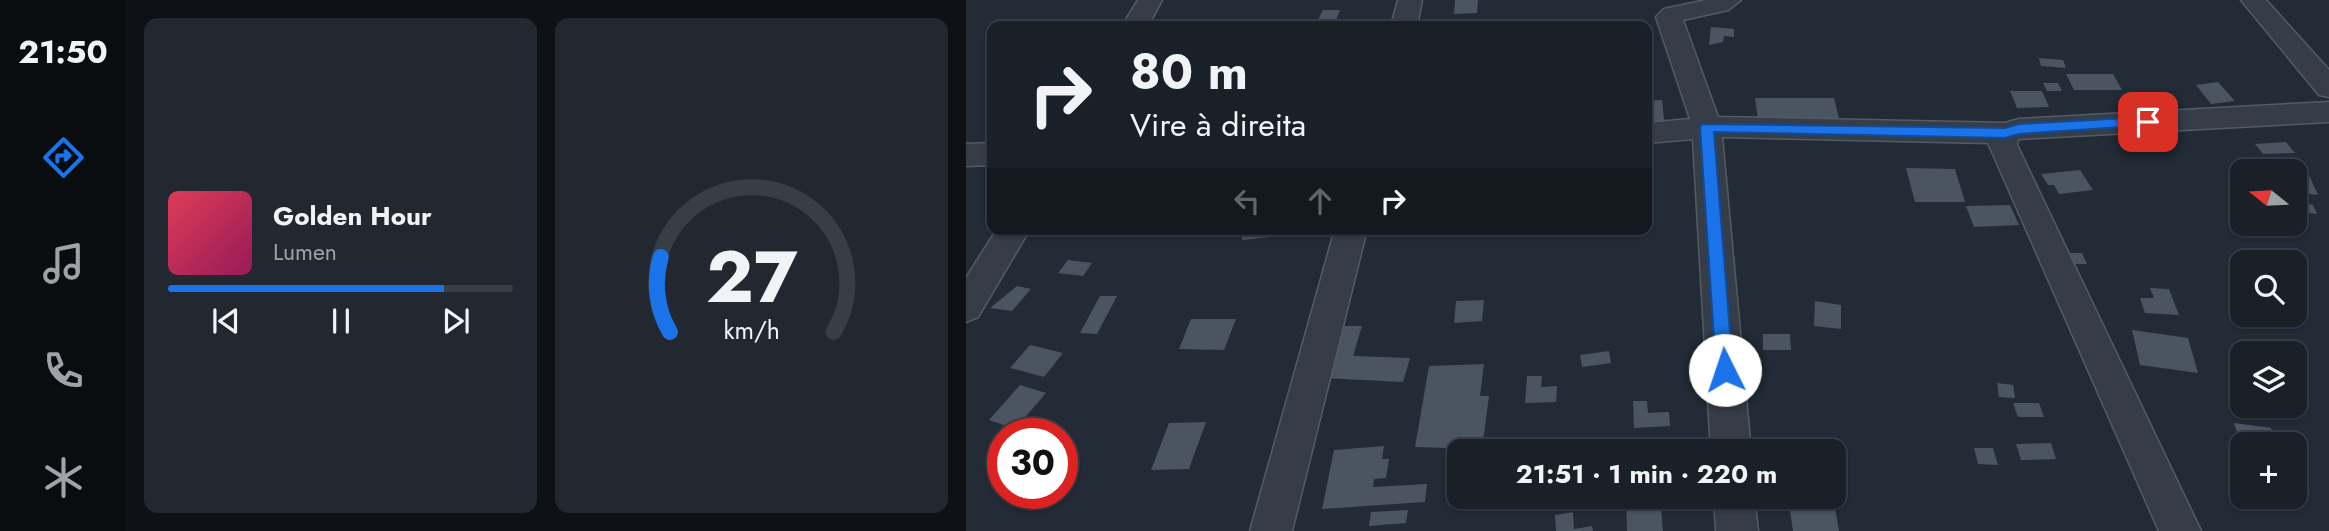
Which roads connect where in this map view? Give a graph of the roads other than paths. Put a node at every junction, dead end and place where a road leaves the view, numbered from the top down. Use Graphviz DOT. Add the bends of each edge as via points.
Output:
graph roads {
  1 [pos="1150,0"];
  2 [pos="1410,0"];
  3 [pos="2253,0"];
  4 [pos="1727,1"];
  5 [pos="1138,21"];
  6 [pos="1405,21"];
  7 [pos="2329,88"];
  8 [pos="2329,112"];
  9 [pos="1707,127"];
  10 [pos="1652,132"];
  11 [pos="2005,133"];
  12 [pos="966,155"];
  13 [pos="987,155"];
  14 [pos="1010,235"];
  15 [pos="1349,235"];
  16 [pos="966,307"];
  17 [pos="1730,439"];
  18 [pos="1735,509"];
  19 [pos="1271,531"];
  20 [pos="1737,531"];
  21 [pos="2180,531"];
  1 -- 5 [label="street"];
  2 -- 6 [label="street"];
  3 -- 7 [label="street"];
  4 -- 9 [label="street" via="1669,17"];
  8 -- 11 [label="street"];
  9 -- 10 [label="street"];
  9 -- 11 [label="street"];
  9 -- 17 [label="street"];
  11 -- 21 [label="street" via="2002,145"];
  12 -- 13 [label="street"];
  14 -- 16 [label="street"];
  15 -- 19 [label="street"];
  18 -- 20 [label="street"];
}
